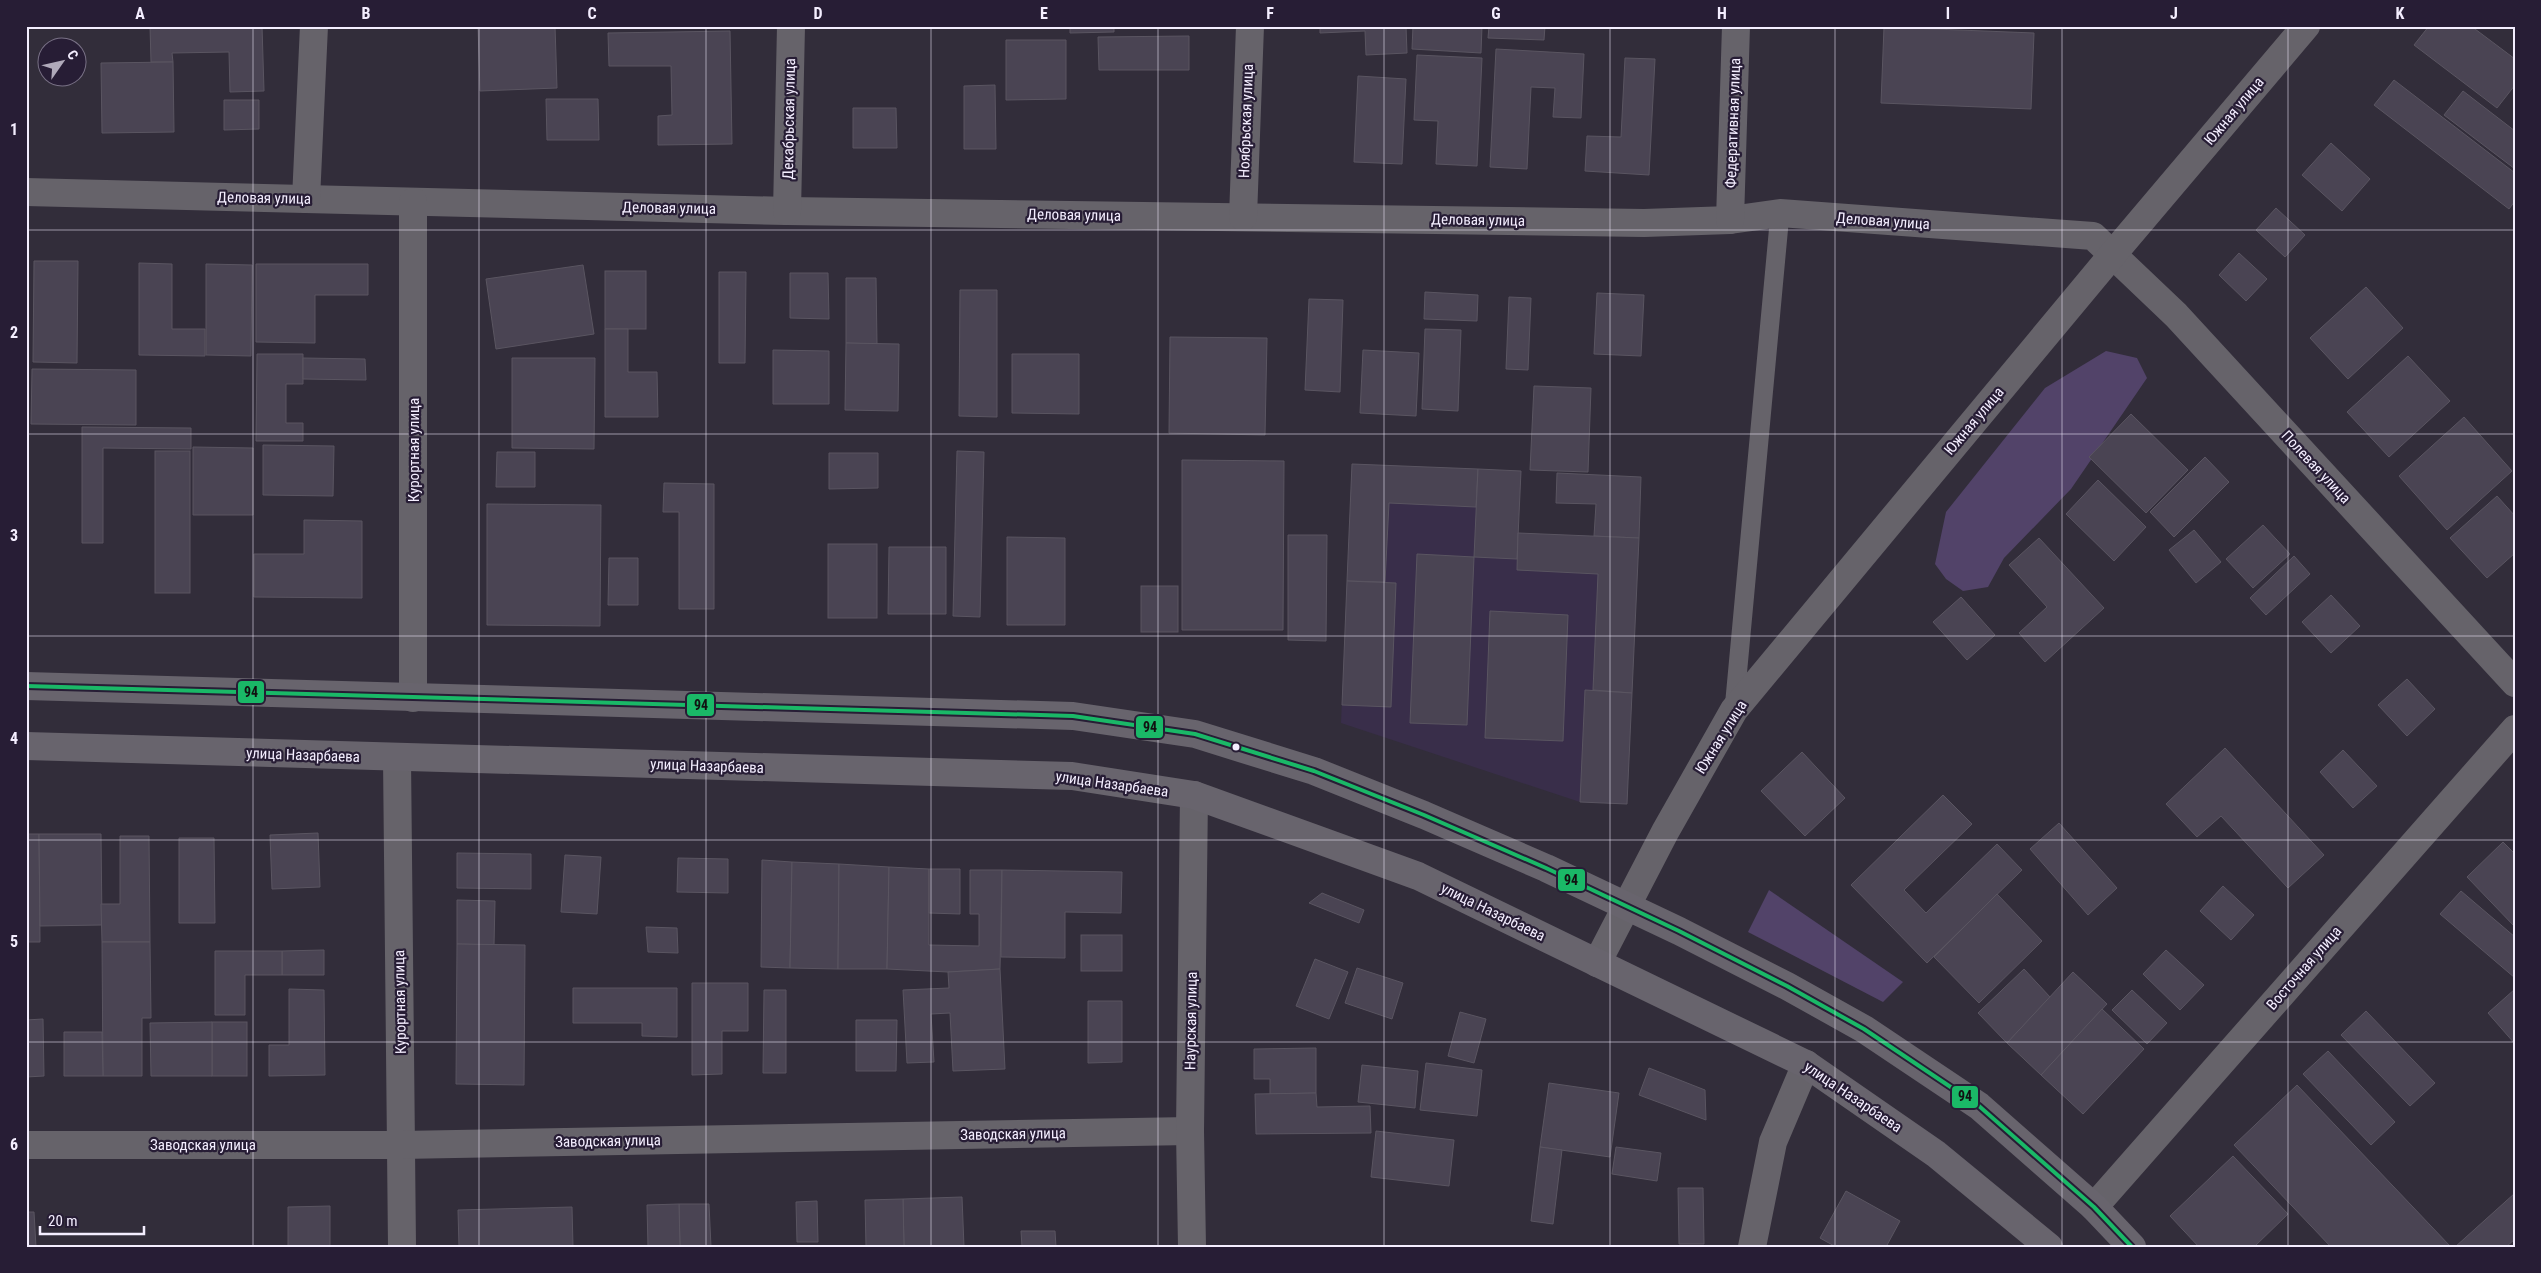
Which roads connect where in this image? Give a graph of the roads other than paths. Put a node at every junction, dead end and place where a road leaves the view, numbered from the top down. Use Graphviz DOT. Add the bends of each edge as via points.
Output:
graph roads {
  1 [pos="314,26"];
  2 [pos="791,26"];
  3 [pos="1250,26"];
  4 [pos="1736,26"];
  5 [pos="2306,26"];
  6 [pos="26,192"];
  7 [pos="306,199"];
  8 [pos="412,202"];
  9 [pos="787,211"];
  10 [pos="1780,213"];
  11 [pos="1243,217"];
  12 [pos="1730,220"];
  13 [pos="2113,254"];
  14 [pos="2515,683"];
  15 [pos="26,686"];
  16 [pos="414,698"];
  17 [pos="1734,710"];
  18 [pos="2515,729"];
  19 [pos="26,746"];
  20 [pos="397,758"];
  21 [pos="1194,795"];
  22 [pos="1626,905"];
  23 [pos="1598,963"];
  24 [pos="1806,1064"];
  25 [pos="1190,1131"];
  26 [pos="26,1145"];
  27 [pos="401,1145"];
  28 [pos="2094,1207"];
  29 [pos="402,1247"];
  30 [pos="1192,1247"];
  31 [pos="1752,1247"];
  32 [pos="2049,1247"];
  33 [pos="2132,1247"];
  1 -- 7 [label="street"];
  2 -- 9 [label="street, Декабрьская улица"];
  3 -- 11 [label="street, Ноябрьская улица"];
  4 -- 12 [label="street, Федеративная улица"];
  5 -- 13 [label="street, Южная улица"];
  6 -- 7 [label="street, Деловая улица"];
  7 -- 8 [label="street, Деловая улица"];
  8 -- 9 [label="street, Деловая улица"];
  8 -- 16 [label="street, Курортная улица"];
  9 -- 11 [label="street, Деловая улица"];
  10 -- 12 [label="street, Деловая улица"];
  10 -- 13 [label="street, Деловая улица" via="2094,236"];
  10 -- 17 [label="lane"];
  11 -- 12 [label="street, Деловая улица" via="1644,223"];
  13 -- 14 [label="street, Полевая улица" via="2176,315"];
  13 -- 17 [label="street, Южная улица"];
  15 -- 16 [label="main road"];
  16 -- 22 [label="main road" via="1072,716 1195,734 1314,771 1424,815"];
  17 -- 22 [label="street, Южная улица"];
  18 -- 28 [label="street, Восточная улица"];
  19 -- 20 [label="main road, улица Назарбаева"];
  20 -- 21 [label="main road, улица Назарбаева" via="1072,776"];
  20 -- 27 [label="street, Курортная улица"];
  21 -- 23 [label="main road, улица Назарбаева" via="1418,876"];
  21 -- 25 [label="street, Наурская улица"];
  22 -- 23 [label="street, Южная улица"];
  22 -- 28 [label="main road" via="1787,986 1864,1029 1979,1106"];
  23 -- 24 [label="main road, улица Назарбаева"];
  24 -- 31 [label="street" via="1773,1142"];
  24 -- 32 [label="main road, улица Назарбаева" via="1936,1154"];
  25 -- 27 [label="street, Заводская улица"];
  25 -- 30 [label="street, Наурская улица"];
  26 -- 27 [label="street, Заводская улица"];
  27 -- 29 [label="street, Курортная улица"];
  28 -- 33 [label="main road"];
}
